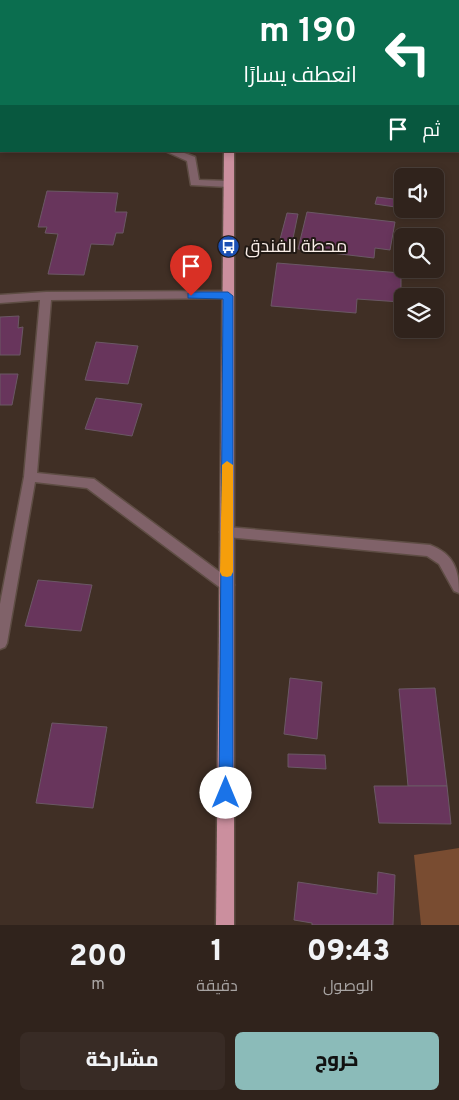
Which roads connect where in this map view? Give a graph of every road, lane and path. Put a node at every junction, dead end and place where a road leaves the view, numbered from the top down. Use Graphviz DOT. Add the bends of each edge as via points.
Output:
graph roads {
  1 [pos="171,152"];
  2 [pos="229,152"];
  3 [pos="228,184"];
  4 [pos="46,296"];
  5 [pos="228,296"];
  6 [pos="0,299"];
  7 [pos="30,477"];
  8 [pos="227,532"];
  9 [pos="226,585"];
  10 [pos="459,587"];
  11 [pos="0,644"];
  12 [pos="225,925"];
  1 -- 3 [label="street" via="192,159 194,184"];
  2 -- 3 [label="main road"];
  3 -- 5 [label="main road"];
  4 -- 5 [label="street"];
  4 -- 6 [label="street"];
  4 -- 7 [label="street"];
  5 -- 8 [label="main road"];
  7 -- 9 [label="street" via="90,483"];
  7 -- 11 [label="street"];
  8 -- 9 [label="main road"];
  8 -- 10 [label="street" via="430,551 444,560"];
  9 -- 12 [label="main road"];
}
